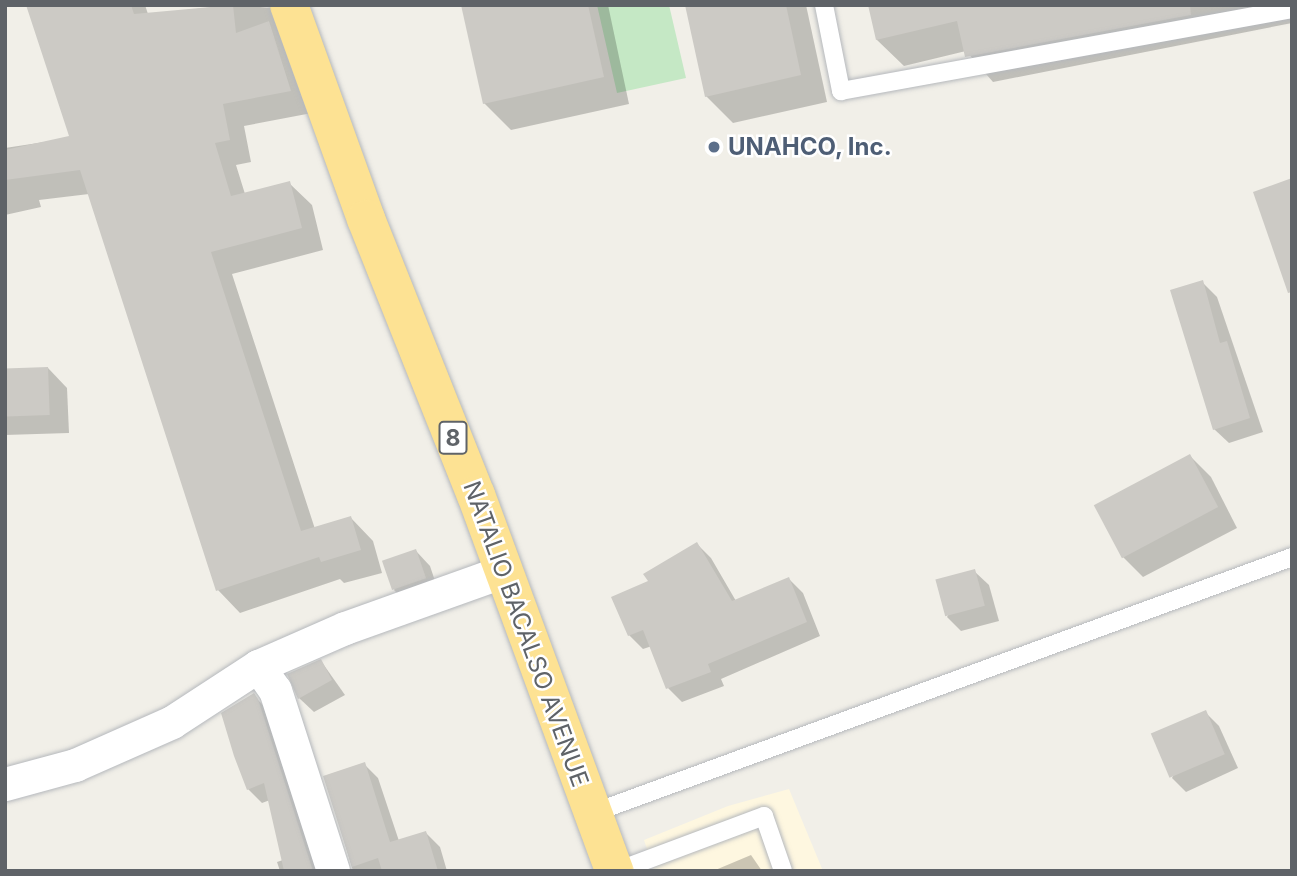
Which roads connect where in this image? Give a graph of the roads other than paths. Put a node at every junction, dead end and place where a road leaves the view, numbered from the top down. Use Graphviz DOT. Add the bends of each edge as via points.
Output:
graph roads {
  1 [pos="824,5"];
  2 [pos="299,9"];
  3 [pos="1292,9"];
  4 [pos="1292,557"];
  5 [pos="503,571"];
  6 [pos="258,666"];
  7 [pos="5,784"];
  8 [pos="593,813"];
  9 [pos="333,871"];
  10 [pos="616,871"];
  11 [pos="783,871"];
  1 -- 3 [label="lane" via="841,91"];
  2 -- 5 [label="highway, NATALIO BACALSO AVENUE / 8" via="366,219"];
  4 -- 8 [label="lane"];
  5 -- 6 [label="street" via="345,628"];
  5 -- 8 [label="highway, NATALIO BACALSO AVENUE / 8"];
  6 -- 7 [label="street" via="172,722 75,765"];
  6 -- 9 [label="street" via="275,690"];
  8 -- 10 [label="highway, NATALIO BACALSO AVENUE / 8"];
  10 -- 11 [label="lane" via="764,816"];
}
